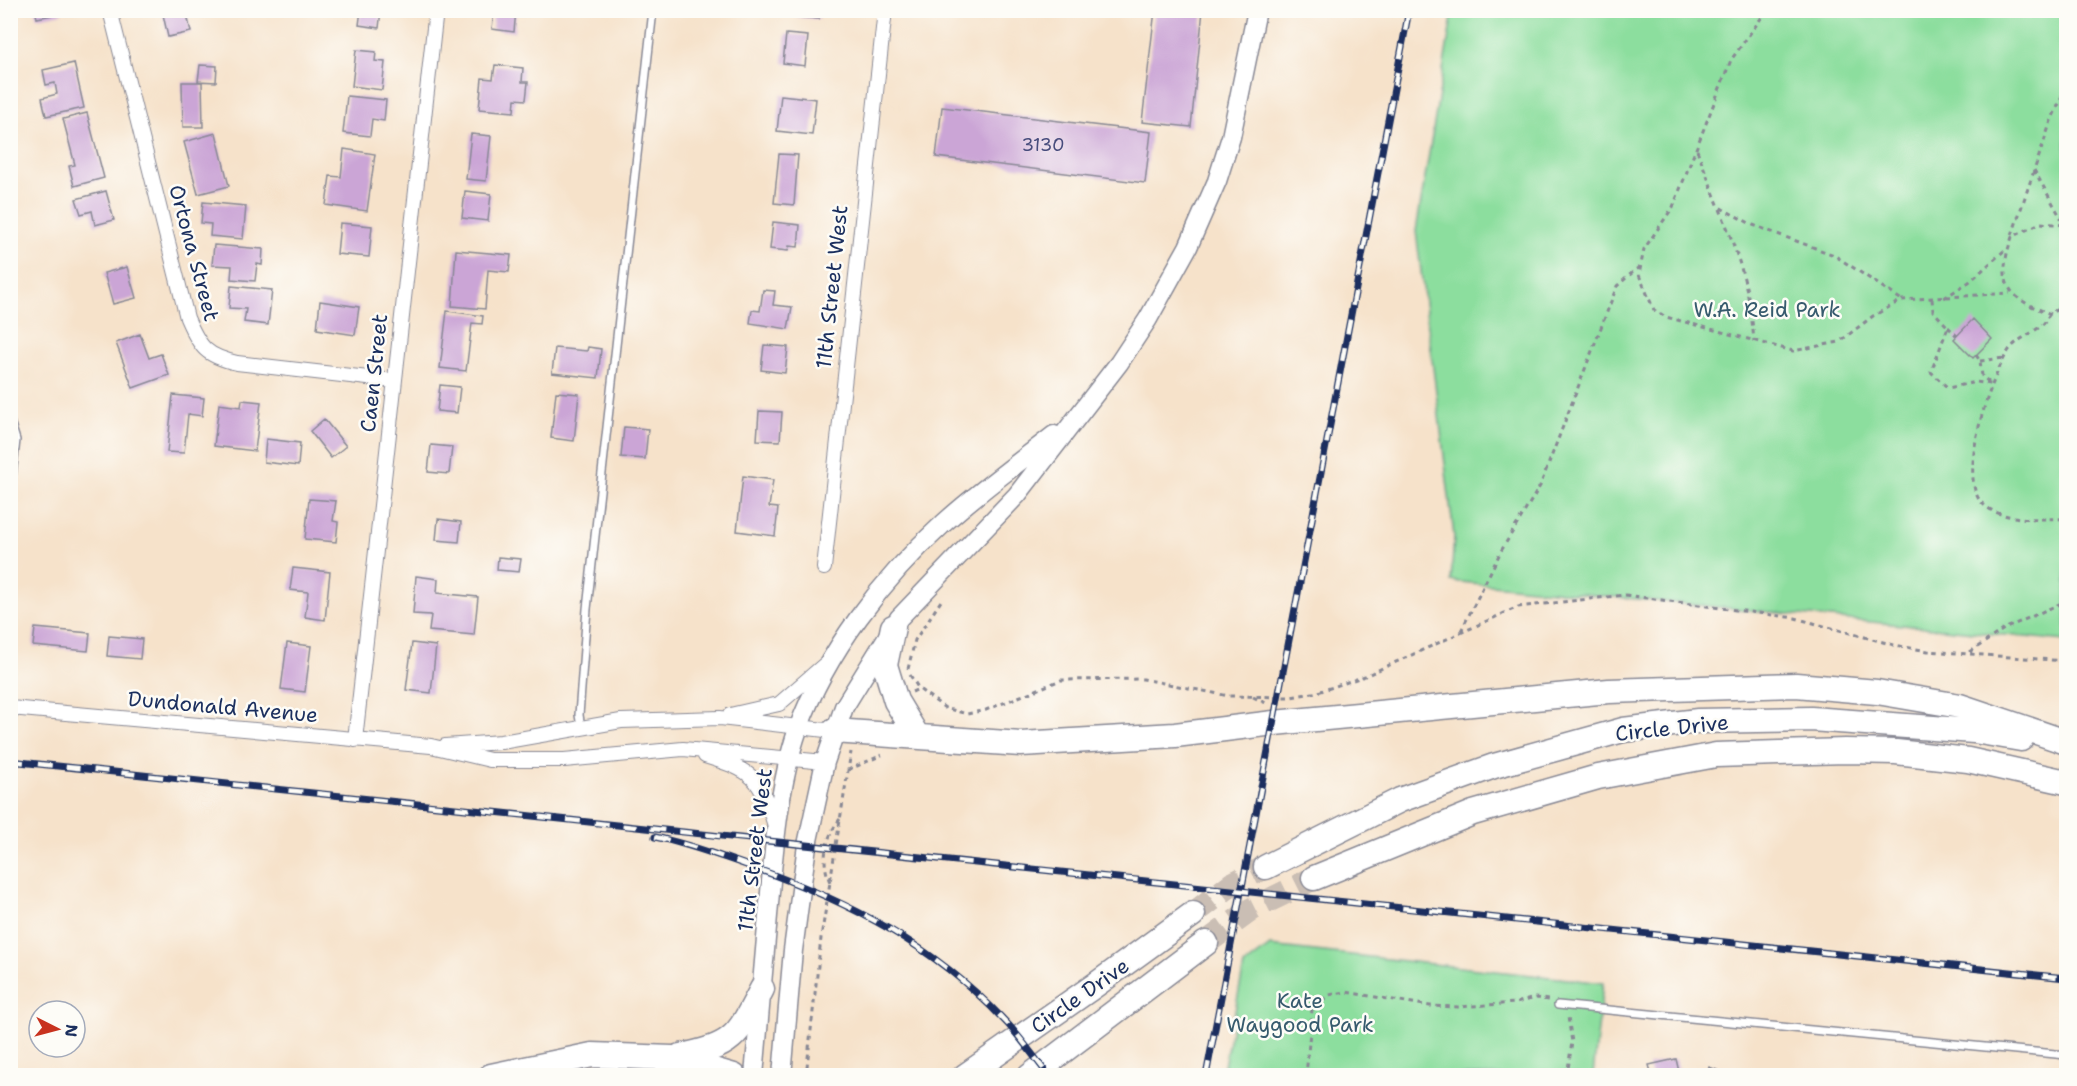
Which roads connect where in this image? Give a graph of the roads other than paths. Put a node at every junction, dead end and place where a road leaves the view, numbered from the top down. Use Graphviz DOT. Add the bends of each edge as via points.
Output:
graph roads {
  1 [pos="110,10"];
  2 [pos="436,10"];
  3 [pos="653,10"];
  4 [pos="885,10"];
  5 [pos="1257,10"];
  6 [pos="394,381"];
  7 [pos="1074,418"];
  8 [pos="10,421"];
  9 [pos="10,494"];
  10 [pos="824,568"];
  11 [pos="893,627"];
  12 [pos="834,654"];
  13 [pos="10,708"];
  14 [pos="720,718"];
  15 [pos="581,727"];
  16 [pos="798,729"];
  17 [pos="846,732"];
  18 [pos="917,736"];
  19 [pos="355,740"];
  20 [pos="2067,744"];
  21 [pos="431,747"];
  22 [pos="683,749"];
  23 [pos="790,759"];
  24 [pos="825,762"];
  25 [pos="2067,782"];
  26 [pos="776,831"];
  27 [pos="1266,867"];
  28 [pos="1314,878"];
  29 [pos="1193,914"];
  30 [pos="1206,943"];
  31 [pos="762,989"];
  32 [pos="1558,1005"];
  33 [pos="2067,1055"];
  34 [pos="672,1058"];
  35 [pos="491,1076"];
  36 [pos="734,1076"];
  37 [pos="754,1076"];
  38 [pos="782,1076"];
  39 [pos="965,1076"];
  40 [pos="1030,1076"];
  1 -- 6 [label="street, Ortona Street" via="187,318 205,351 237,363"];
  2 -- 6 [label="street, Caen Street"];
  3 -- 15 [label="lane" via="587,609"];
  4 -- 10 [label="street, 11th Street West"];
  5 -- 7 [label="main road, 11th Street West" via="1231,136 1217,181 1188,248 1125,354"];
  6 -- 19 [label="street, Caen Street"];
  7 -- 11 [label="main road, 11th Street West" via="1017,495"];
  7 -- 12 [label="main road, 11th Street West" via="944,522 885,585"];
  8 -- 9 [label="lane" via="16,440"];
  11 -- 17 [label="main road, 11th Street West" via="844,707"];
  11 -- 18 [label="highway" via="885,665 896,701"];
  12 -- 14 [label="street, Dundonald Avenue" via="779,704"];
  12 -- 16 [label="main road, 11th Street West"];
  13 -- 19 [label="street, Dundonald Avenue"];
  14 -- 15 [label="street, Dundonald Avenue"];
  14 -- 16 [label="street, Dundonald Avenue"];
  15 -- 21 [label="street, Dundonald Avenue" via="501,742"];
  16 -- 17 [label="street, Dundonald Avenue"];
  16 -- 23 [label="main road, 11th Street West"];
  17 -- 18 [label="highway"];
  17 -- 24 [label="main road, 11th Street West"];
  18 -- 20 [label="highway" via="1021,744 1175,735 1609,691 1796,685 1877,692 1960,706"];
  19 -- 21 [label="street, Dundonald Avenue"];
  20 -- 27 [label="highway, Circle Drive" via="1974,731 1811,719 1698,721 1623,730 1494,766 1400,800"];
  21 -- 22 [label="street, Dundonald Avenue" via="490,760 564,760"];
  22 -- 23 [label="street, Dundonald Avenue"];
  22 -- 26 [label="street, Dundonald Avenue" via="753,776 764,792"];
  23 -- 24 [label="street, Dundonald Avenue"];
  23 -- 26 [label="main road, 11th Street West"];
  24 -- 38 [label="main road, 11th Street West" via="801,884"];
  25 -- 28 [label="highway, Circle Drive" via="1968,760 1896,752 1716,755 1598,777 1473,813"];
  26 -- 31 [label="main road, 11th Street West"];
  29 -- 39 [label="highway, Circle Drive"];
  30 -- 40 [label="highway, Circle Drive"];
  31 -- 34 [label="highway" via="741,1030 712,1051"];
  31 -- 37 [label="main road, 11th Street West"];
  32 -- 33 [label="lane"];
  34 -- 35 [label="highway" via="592,1055"];
  34 -- 36 [label="highway"];
}
